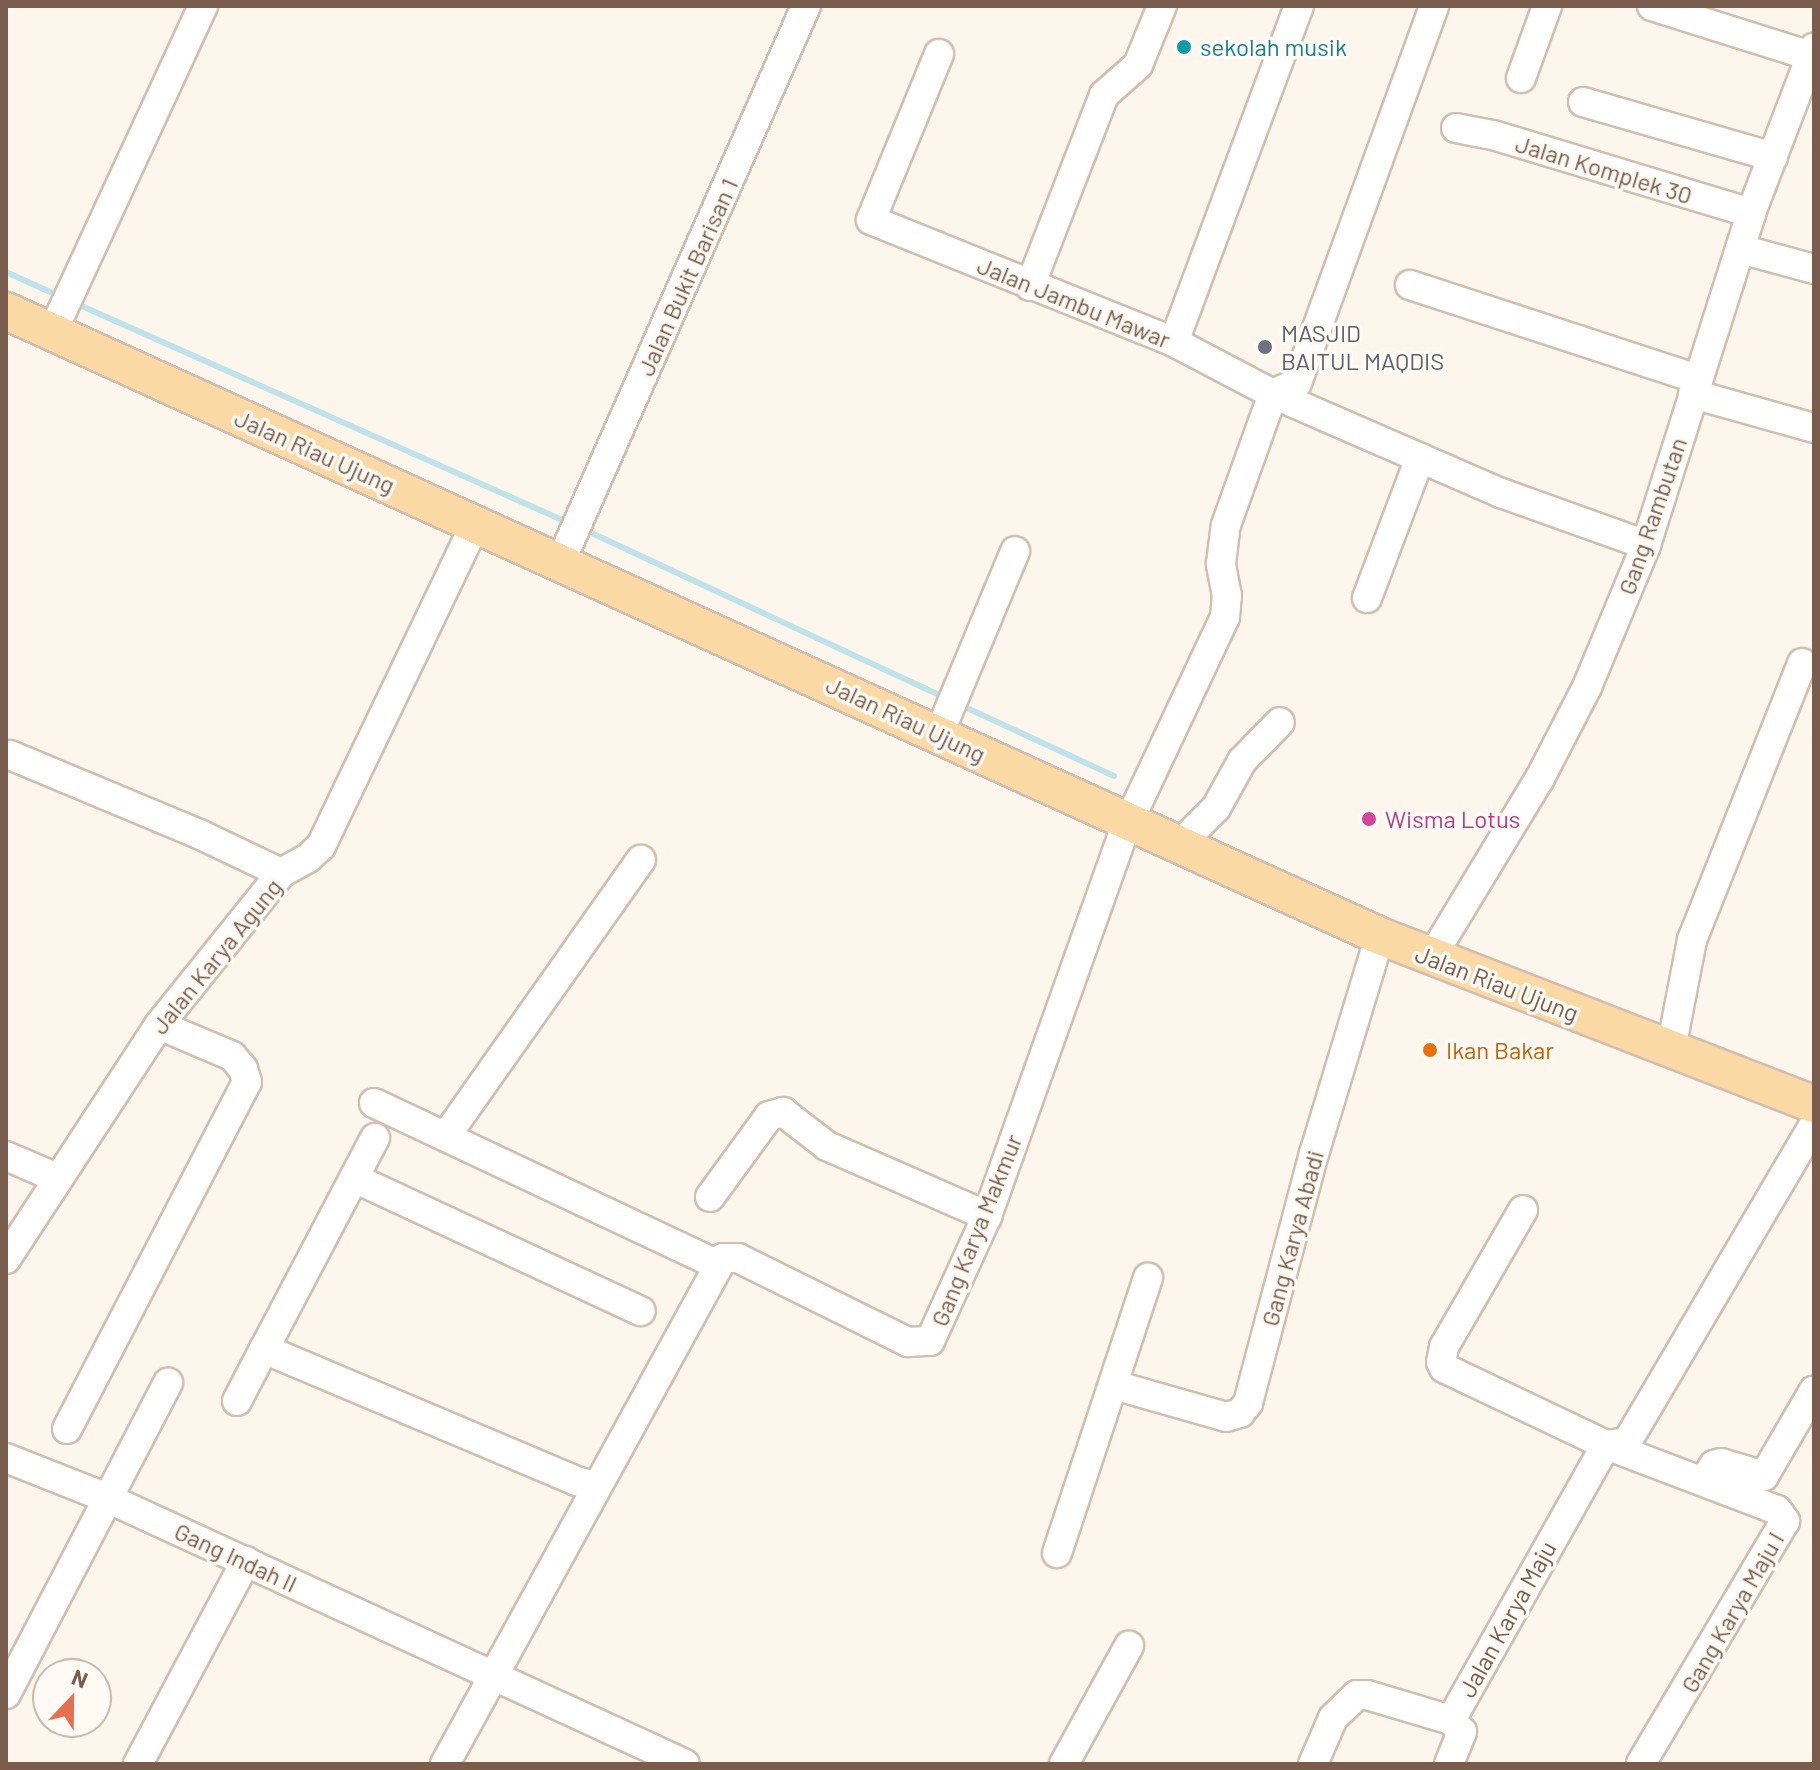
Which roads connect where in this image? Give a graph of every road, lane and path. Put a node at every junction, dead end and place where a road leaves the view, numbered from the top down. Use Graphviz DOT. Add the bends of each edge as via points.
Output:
graph roads {
  1 [pos="203,6"];
  2 [pos="806,6"];
  3 [pos="1162,6"];
  4 [pos="1299,6"];
  5 [pos="1434,6"];
  6 [pos="1547,6"];
  7 [pos="1652,6"];
  8 [pos="1813,52"];
  9 [pos="939,54"];
  10 [pos="1521,78"];
  11 [pos="1806,93"];
  12 [pos="1583,102"];
  13 [pos="1456,128"];
  14 [pos="1773,157"];
  15 [pos="1751,213"];
  16 [pos="1740,249"];
  17 [pos="1814,269"];
  18 [pos="1410,285"];
  19 [pos="1030,286"];
  20 [pos="6,311"];
  21 [pos="56,323"];
  22 [pos="1174,342"];
  23 [pos="1696,386"];
  24 [pos="1273,394"];
  25 [pos="1814,428"];
  26 [pos="1420,458"];
  27 [pos="476,522"];
  28 [pos="1646,545"];
  29 [pos="1015,551"];
  30 [pos="564,554"];
  31 [pos="1367,598"];
  32 [pos="1802,663"];
  33 [pos="1280,722"];
  34 [pos="939,734"];
  35 [pos="10,755"];
  36 [pos="1130,821"];
  37 [pos="1180,844"];
  38 [pos="641,860"];
  39 [pos="281,873"];
  40 [pos="1380,936"];
  41 [pos="1431,958"];
  42 [pos="159,1025"];
  43 [pos="1671,1049"];
  44 [pos="374,1103"];
  45 [pos="1814,1104"];
  46 [pos="1814,1125"];
  47 [pos="446,1136"];
  48 [pos="375,1138"];
  49 [pos="6,1156"];
  50 [pos="57,1178"];
  51 [pos="354,1178"];
  52 [pos="710,1197"];
  53 [pos="1523,1210"];
  54 [pos="987,1216"];
  55 [pos="6,1259"];
  56 [pos="719,1265"];
  57 [pos="1148,1278"];
  58 [pos="641,1311"];
  59 [pos="264,1349"];
  60 [pos="168,1383"];
  61 [pos="1114,1385"];
  62 [pos="1814,1390"];
  63 [pos="237,1401"];
  64 [pos="67,1429"];
  65 [pos="1606,1445"];
  66 [pos="6,1458"];
  67 [pos="1704,1481"];
  68 [pos="586,1484"];
  69 [pos="107,1498"];
  70 [pos="1057,1553"];
  71 [pos="246,1561"];
  72 [pos="1129,1646"];
  73 [pos="496,1675"];
  74 [pos="6,1694"];
  75 [pos="1455,1723"];
  76 [pos="138,1764"];
  77 [pos="445,1764"];
  78 [pos="685,1764"];
  79 [pos="1064,1764"];
  80 [pos="1313,1764"];
  81 [pos="1449,1764"];
  82 [pos="1641,1764"];
  1 -- 21 [label="street"];
  2 -- 30 [label="street, Jalan Bukit Barisan 1"];
  3 -- 19 [label="street" via="1138,65 1104,95"];
  4 -- 22 [label="street"];
  5 -- 24 [label="street" via="1297,383"];
  6 -- 10 [label="street"];
  7 -- 8 [label="street"];
  8 -- 11 [label="street, Gang Rambutan"];
  9 -- 19 [label="street, Jalan Jambu Mawar" via="871,220"];
  11 -- 14 [label="street, Gang Rambutan"];
  12 -- 14 [label="street"];
  13 -- 15 [label="street, Jalan Komplek 30"];
  14 -- 15 [label="street, Gang Rambutan"];
  15 -- 16 [label="street, Gang Rambutan"];
  16 -- 17 [label="street"];
  16 -- 23 [label="street, Gang Rambutan"];
  18 -- 23 [label="street"];
  19 -- 22 [label="street, Jalan Jambu Mawar"];
  20 -- 21 [label="main road, Jalan Riau Ujung"];
  21 -- 27 [label="main road, Jalan Riau Ujung"];
  22 -- 24 [label="street, Jalan Jambu Mawar"];
  23 -- 25 [label="street"];
  23 -- 28 [label="street, Gang Rambutan"];
  24 -- 26 [label="street, Jalan Jambu Mawar"];
  24 -- 36 [label="street" via="1226,525 1221,564 1225,617"];
  26 -- 28 [label="street, Jalan Jambu Mawar"];
  26 -- 31 [label="street"];
  27 -- 30 [label="main road, Jalan Riau Ujung"];
  27 -- 39 [label="street, Jalan Karya Agung" via="321,846"];
  28 -- 41 [label="street, Gang Rambutan" via="1580,700 1539,780"];
  29 -- 34 [label="street"];
  30 -- 34 [label="main road, Jalan Riau Ujung"];
  32 -- 43 [label="street" via="1692,940"];
  33 -- 37 [label="street" via="1242,761 1216,808"];
  34 -- 36 [label="main road, Jalan Riau Ujung"];
  35 -- 39 [label="street"];
  36 -- 37 [label="main road, Jalan Riau Ujung"];
  36 -- 54 [label="street, Gang Karya Makmur"];
  37 -- 40 [label="main road, Jalan Riau Ujung"];
  38 -- 47 [label="street"];
  39 -- 42 [label="street, Jalan Karya Agung"];
  40 -- 41 [label="main road, Jalan Riau Ujung"];
  40 -- 61 [label="street, Gang Karya Abadi" via="1314,1154 1248,1403 1240,1413 1226,1417"];
  41 -- 43 [label="main road, Jalan Riau Ujung"];
  42 -- 50 [label="street, Jalan Karya Agung"];
  42 -- 64 [label="street" via="232,1056 247,1082"];
  43 -- 45 [label="main road, Jalan Riau Ujung"];
  44 -- 47 [label="street"];
  46 -- 65 [label="street" via="1634,1436"];
  47 -- 56 [label="street"];
  48 -- 51 [label="street"];
  49 -- 50 [label="street"];
  50 -- 55 [label="street, Jalan Karya Agung"];
  51 -- 58 [label="street"];
  51 -- 59 [label="street"];
  52 -- 54 [label="street" via="769,1116 783,1112 827,1146"];
  53 -- 65 [label="street" via="1444,1347 1441,1362 1444,1368"];
  54 -- 56 [label="street, Gang Karya Makmur" via="930,1341 921,1344 738,1258 723,1258"];
  56 -- 68 [label="street"];
  57 -- 61 [label="street"];
  59 -- 63 [label="street"];
  59 -- 68 [label="street"];
  60 -- 69 [label="street"];
  61 -- 70 [label="street"];
  62 -- 67 [label="street" via="1764,1476 1721,1463"];
  65 -- 67 [label="street"];
  65 -- 75 [label="street, Jalan Karya Maju"];
  66 -- 69 [label="street, Gang Indah II"];
  67 -- 82 [label="street, Gang Karya Maju I" via="1777,1510 1785,1521"];
  68 -- 73 [label="street"];
  69 -- 71 [label="street, Gang Indah II"];
  69 -- 74 [label="street"];
  71 -- 73 [label="street, Gang Indah II"];
  71 -- 76 [label="street"];
  72 -- 79 [label="street"];
  73 -- 77 [label="street"];
  73 -- 78 [label="street"];
  75 -- 80 [label="street, Jalan Karya Maju" via="1357,1695 1333,1718"];
  75 -- 81 [label="street" via="1461,1738"];
}
